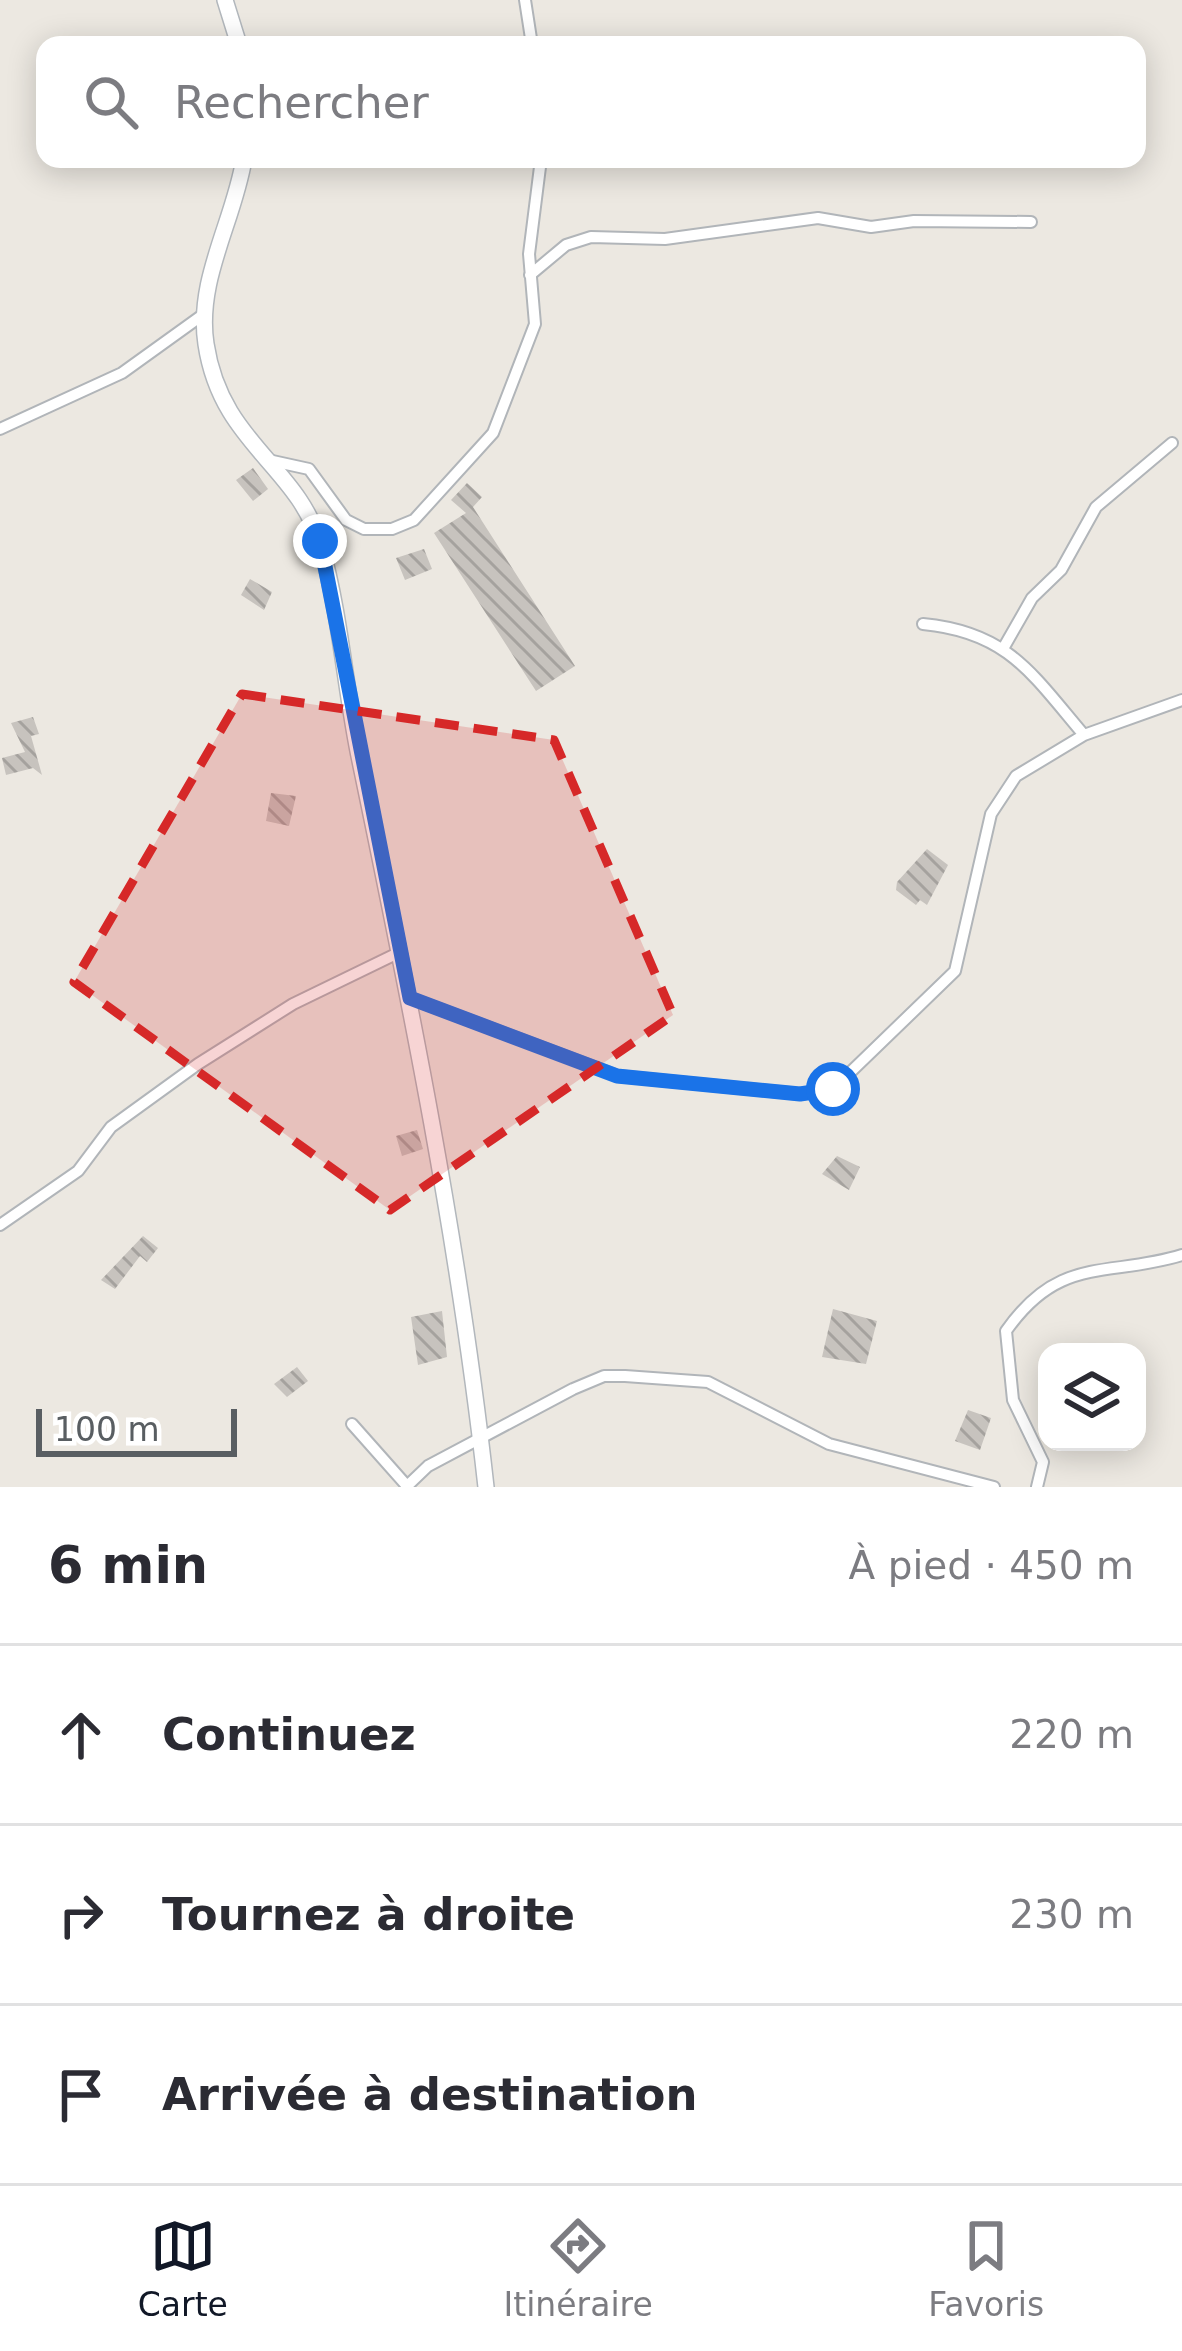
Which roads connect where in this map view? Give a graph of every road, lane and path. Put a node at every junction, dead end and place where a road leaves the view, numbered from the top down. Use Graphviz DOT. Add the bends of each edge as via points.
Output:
graph roads {
  1 [pos="225,0"];
  2 [pos="525,0"];
  3 [pos="236,36"];
  4 [pos="531,36"];
  5 [pos="242,168"];
  6 [pos="540,168"];
  7 [pos="1031,222"];
  8 [pos="530,275"];
  9 [pos="204,314"];
  10 [pos="0,429"];
  11 [pos="1172,443"];
  12 [pos="263,460"];
  13 [pos="923,624"];
  14 [pos="1004,646"];
  15 [pos="1182,700"];
  16 [pos="1084,735"];
  17 [pos="398,953"];
  18 [pos="410,998"];
  19 [pos="0,1226"];
  20 [pos="1182,1256"];
  21 [pos="352,1424"];
  22 [pos="481,1440"];
  23 [pos="406,1487"];
  24 [pos="486,1487"];
  25 [pos="994,1487"];
  26 [pos="1037,1487"];
  1 -- 3 [label="street"];
  2 -- 4 [label="street"];
  5 -- 9 [label="street"];
  6 -- 8 [label="street"];
  7 -- 8 [label="street" via="871,227 781,220 664,239 591,237 566,245"];
  8 -- 12 [label="street" via="535,324 493,433 414,520 364,529 346,520 308,469"];
  9 -- 10 [label="street" via="122,373"];
  9 -- 12 [label="street" via="220,398"];
  11 -- 14 [label="street" via="1096,507"];
  12 -- 17 [label="street" via="307,511 320,541"];
  13 -- 14 [label="street"];
  14 -- 16 [label="street"];
  15 -- 16 [label="street"];
  16 -- 18 [label="street" via="1016,776 1001,796 955,971 833,1089 800,1094 617,1076"];
  17 -- 18 [label="street"];
  17 -- 19 [label="street" via="292,1004 198,1064 111,1127 77,1172"];
  18 -- 22 [label="street"];
  20 -- 26 [label="street" via="1085,1269 1019,1312 1006,1331 1013,1400 1043,1462"];
  21 -- 23 [label="street"];
  22 -- 23 [label="street" via="428,1466"];
  22 -- 24 [label="street"];
  22 -- 25 [label="street" via="604,1376 707,1382 830,1444"];
}
